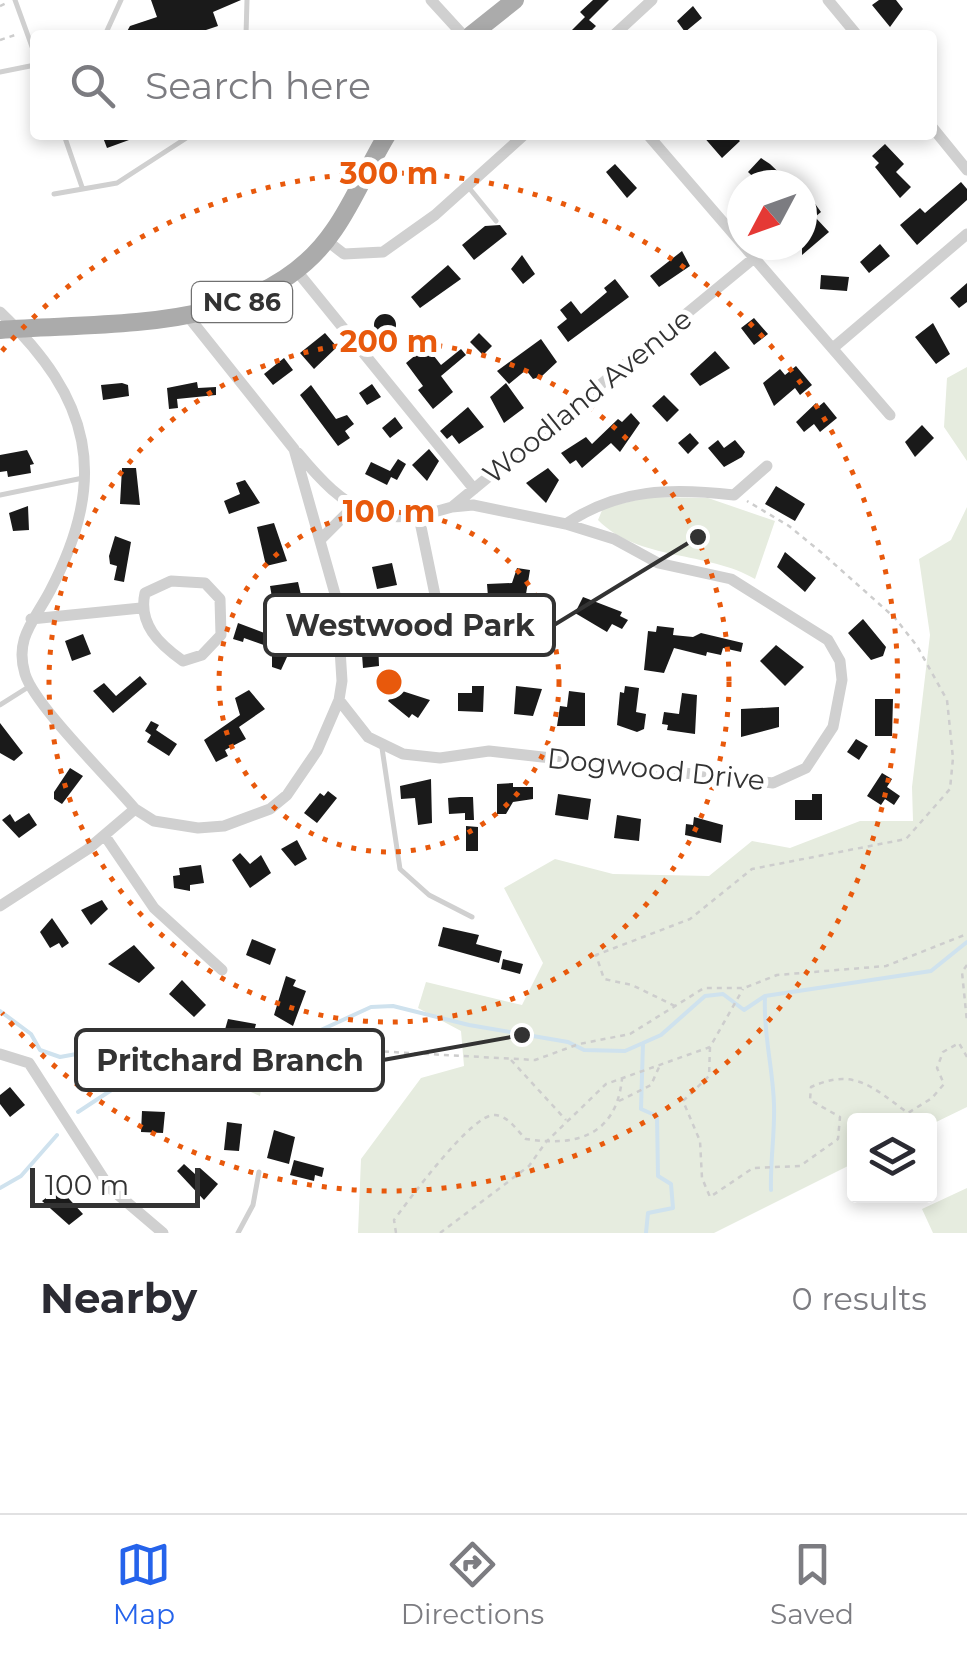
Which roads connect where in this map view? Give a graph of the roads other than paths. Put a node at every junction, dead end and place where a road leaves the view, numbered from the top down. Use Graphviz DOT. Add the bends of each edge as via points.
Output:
graph roads {
  1 [pos="16,0"];
  2 [pos="121,0"];
  3 [pos="247,0"];
  4 [pos="431,0"];
  5 [pos="515,0"];
  6 [pos="652,0"];
  7 [pos="828,0"];
  8 [pos="107,30"];
  9 [pos="246,30"];
  10 [pos="458,30"];
  11 [pos="476,30"];
  12 [pos="619,30"];
  13 [pos="852,30"];
  14 [pos="30,41"];
  15 [pos="30,66"];
  16 [pos="0,72"];
  17 [pos="937,133"];
  18 [pos="66,140"];
  19 [pos="183,140"];
  20 [pos="384,140"];
  21 [pos="519,140"];
  22 [pos="652,140"];
  23 [pos="967,170"];
  24 [pos="82,187"];
  25 [pos="468,187"];
  26 [pos="54,194"];
  27 [pos="496,221"];
  28 [pos="727,227"];
  29 [pos="967,234"];
  30 [pos="326,240"];
  31 [pos="752,260"];
  32 [pos="756,260"];
  33 [pos="296,270"];
  34 [pos="0,312"];
  35 [pos="187,316"];
  36 [pos="8,329"];
  37 [pos="833,348"];
  38 [pos="890,414"];
  39 [pos="294,449"];
  40 [pos="766,466"];
  41 [pos="83,478"];
  42 [pos="474,488"];
  43 [pos="0,494"];
  44 [pos="452,506"];
  45 [pos="353,507"];
  46 [pos="419,517"];
  47 [pos="566,524"];
  48 [pos="320,539"];
  49 [pos="142,608"];
  50 [pos="31,619"];
  51 [pos="442,629"];
  52 [pos="30,686"];
  53 [pos="340,700"];
  54 [pos="0,704"];
  55 [pos="382,744"];
  56 [pos="135,810"];
  57 [pos="105,836"];
  58 [pos="0,906"];
  59 [pos="472,918"];
  60 [pos="222,970"];
  61 [pos="0,1054"];
  62 [pos="258,1172"];
  63 [pos="163,1233"];
  64 [pos="238,1233"];
  1 -- 14 [label="lane"];
  2 -- 8 [label="lane"];
  3 -- 9 [label="lane"];
  4 -- 10 [label="street"];
  5 -- 11 [label="main road"];
  6 -- 12 [label="street"];
  7 -- 13 [label="street"];
  15 -- 16 [label="lane"];
  17 -- 23 [label="street"];
  18 -- 24 [label="lane"];
  19 -- 24 [label="lane" via="118,183"];
  20 -- 30 [label="main road, NC 86"];
  21 -- 25 [label="street"];
  22 -- 28 [label="street"];
  24 -- 26 [label="lane"];
  25 -- 27 [label="lane"];
  25 -- 30 [label="street" via="383,252 344,254"];
  29 -- 37 [label="street"];
  30 -- 33 [label="main road, NC 86"];
  31 -- 42 [label="street, Woodland Avenue"];
  32 -- 37 [label="street"];
  33 -- 35 [label="main road, NC 86" via="246,300"];
  33 -- 42 [label="street"];
  34 -- 36 [label="street"];
  35 -- 36 [label="main road, NC 86"];
  35 -- 39 [label="street, Woodland Avenue"];
  36 -- 41 [label="street" via="57,374 77,414"];
  37 -- 38 [label="street"];
  39 -- 45 [label="street, Woodland Avenue"];
  39 -- 48 [label="street"];
  40 -- 47 [label="street" via="734,495 675,490 625,496"];
  41 -- 43 [label="lane"];
  41 -- 50 [label="street" via="74,537"];
  42 -- 44 [label="street, Woodland Avenue"];
  44 -- 46 [label="street, Woodland Avenue"];
  44 -- 47 [label="street, Dogwood Drive"];
  45 -- 46 [label="street, Woodland Avenue"];
  45 -- 48 [label="street"];
  46 -- 51 [label="street"];
  47 -- 55 [label="street, Dogwood Drive" via="658,563 731,579 828,640 842,680 838,710 817,758 792,778 757,783 488,751 424,758"];
  48 -- 53 [label="street" via="341,627"];
  49 -- 49 [label="street" via="160,645 183,661 202,655 221,636 220,600 204,583 171,581 145,592"];
  49 -- 50 [label="street"];
  50 -- 52 [label="street" via="21,656"];
  52 -- 54 [label="lane"];
  52 -- 56 [label="street"];
  53 -- 55 [label="street, Dogwood Drive" via="368,737"];
  53 -- 56 [label="street" via="300,778 261,814 198,828 154,821"];
  55 -- 59 [label="lane" via="400,870 429,896"];
  56 -- 57 [label="street"];
  57 -- 58 [label="street"];
  57 -- 60 [label="street" via="154,908"];
  61 -- 63 [label="street" via="29,1064 109,1187"];
  62 -- 64 [label="lane" via="254,1205"];
}
